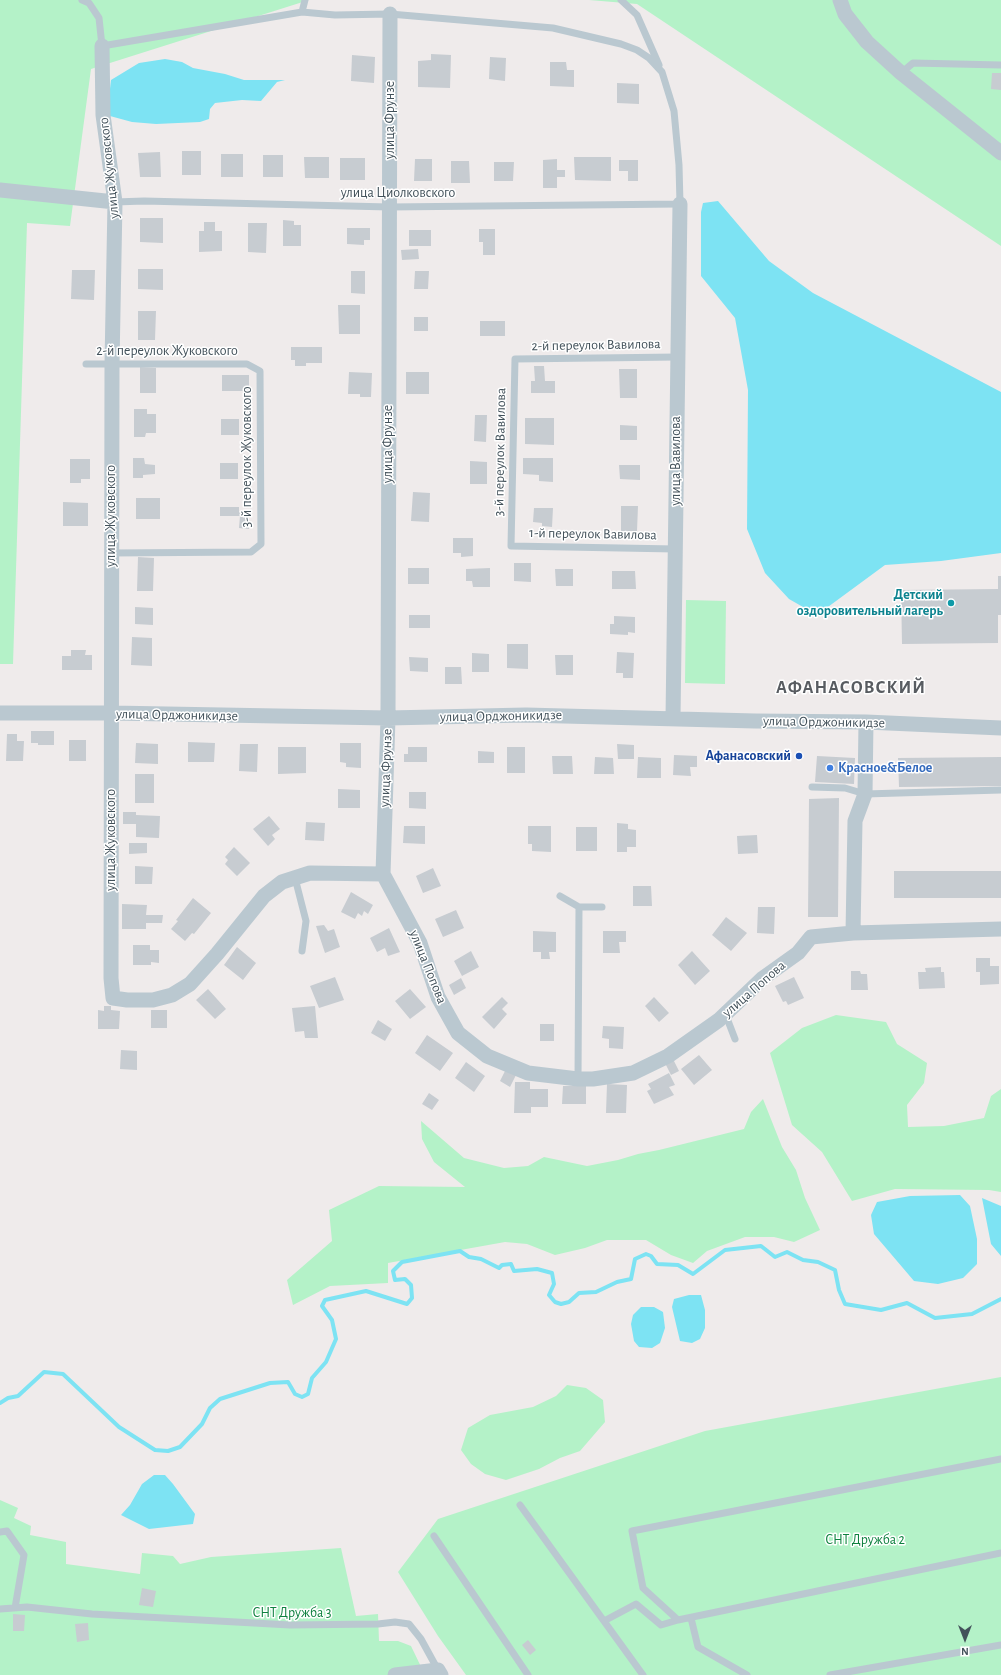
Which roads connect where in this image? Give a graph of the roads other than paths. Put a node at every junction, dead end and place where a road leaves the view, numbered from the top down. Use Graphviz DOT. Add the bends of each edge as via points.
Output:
graph roads {
  1 [pos="305,0"];
  2 [pos="621,0"];
  3 [pos="840,0"];
  4 [pos="88,1"];
  5 [pos="302,12"];
  6 [pos="390,14"];
  7 [pos="102,46"];
  8 [pos="1001,65"];
  9 [pos="662,72"];
  10 [pos="901,73"];
  11 [pos="1001,153"];
  12 [pos="0,190"];
  13 [pos="115,202"];
  14 [pos="680,204"];
  15 [pos="389,207"];
  16 [pos="677,357"];
  17 [pos="515,359"];
  18 [pos="86,364"];
  19 [pos="112,364"];
  20 [pos="247,364"];
  21 [pos="511,546"];
  22 [pos="675,549"];
  23 [pos="111,553"];
  24 [pos="0,713"];
  25 [pos="112,713"];
  26 [pos="388,718"];
  27 [pos="673,718"];
  28 [pos="866,722"];
  29 [pos="1001,728"];
  30 [pos="812,787"];
  31 [pos="1001,790"];
  32 [pos="864,794"];
  33 [pos="383,874"];
  34 [pos="295,878"];
  35 [pos="560,896"];
  36 [pos="580,907"];
  37 [pos="602,907"];
  38 [pos="1001,929"];
  39 [pos="853,933"];
  40 [pos="302,951"];
  41 [pos="725,1013"];
  42 [pos="735,1039"];
  43 [pos="578,1079"];
  44 [pos="1001,1459"];
  45 [pos="520,1505"];
  46 [pos="0,1532"];
  47 [pos="434,1536"];
  48 [pos="1001,1553"];
  49 [pos="14,1608"];
  50 [pos="0,1609"];
  51 [pos="691,1618"];
  52 [pos="678,1620"];
  53 [pos="604,1621"];
  54 [pos="1001,1645"];
  55 [pos="439,1672"];
  56 [pos="394,1675"];
  57 [pos="528,1675"];
  58 [pos="642,1675"];
  59 [pos="747,1675"];
  60 [pos="830,1675"];
  1 -- 5 [label="lane"];
  2 -- 9 [label="lane" via="637,15"];
  3 -- 10 [label="street" via="845,14 867,42"];
  4 -- 7 [label="lane" via="99,18"];
  5 -- 6 [label="lane"];
  5 -- 7 [label="lane"];
  6 -- 9 [label="lane" via="553,28 615,42 637,50"];
  6 -- 15 [label="street, улица Фрунзе"];
  7 -- 13 [label="street, улица Жуковского" via="103,115"];
  8 -- 10 [label="lane" via="913,63"];
  9 -- 14 [label="lane" via="674,111 680,165"];
  10 -- 11 [label="street"];
  12 -- 13 [label="street"];
  13 -- 15 [label="lane, улица Циолковского"];
  13 -- 19 [label="street, улица Жуковского"];
  14 -- 15 [label="lane, улица Циолковского"];
  14 -- 16 [label="street, улица Вавилова"];
  15 -- 26 [label="street, улица Фрунзе"];
  16 -- 17 [label="lane, 2-й переулок Вавилова"];
  16 -- 22 [label="street, улица Вавилова"];
  17 -- 21 [label="lane, 3-й переулок Вавилова"];
  18 -- 19 [label="lane, 2-й переулок Жуковского"];
  19 -- 20 [label="lane, 2-й переулок Жуковского"];
  19 -- 23 [label="street, улица Жуковского"];
  20 -- 23 [label="lane, 3-й переулок Жуковского" via="260,371 261,544 251,552"];
  21 -- 22 [label="lane, 1-й переулок Вавилова"];
  22 -- 27 [label="street, улица Вавилова"];
  23 -- 25 [label="street, улица Жуковского"];
  24 -- 25 [label="street, улица Орджоникидзе"];
  25 -- 26 [label="street, улица Орджоникидзе"];
  25 -- 34 [label="street, улица Жуковского" via="113,998 153,1000 172,995 190,984 264,896 282,882"];
  26 -- 27 [label="street, улица Орджоникидзе" via="526,715"];
  26 -- 33 [label="street, улица Фрунзе"];
  27 -- 28 [label="street, улица Орджоникидзе"];
  28 -- 29 [label="street, улица Орджоникидзе"];
  28 -- 32 [label="street"];
  30 -- 32 [label="lane" via="844,788"];
  31 -- 32 [label="lane"];
  32 -- 39 [label="street" via="855,821"];
  33 -- 34 [label="street" via="310,873"];
  33 -- 43 [label="street, улица Попова" via="420,943 438,998 458,1033 487,1056 528,1073"];
  34 -- 40 [label="lane" via="306,921"];
  35 -- 36 [label="lane"];
  36 -- 37 [label="lane"];
  36 -- 43 [label="lane"];
  38 -- 39 [label="street, улица Попова"];
  39 -- 41 [label="street, улица Попова" via="811,937 798,953 763,978"];
  41 -- 42 [label="lane"];
  41 -- 43 [label="street, улица Попова" via="668,1056 633,1073"];
  44 -- 52 [label="lane" via="632,1531 643,1588"];
  45 -- 53 [label="lane"];
  46 -- 49 [label="lane" via="7,1531 24,1555"];
  47 -- 57 [label="lane"];
  48 -- 51 [label="lane"];
  49 -- 50 [label="lane"];
  49 -- 55 [label="lane" via="290,1625 395,1622 409,1624 421,1639"];
  51 -- 52 [label="lane"];
  51 -- 59 [label="lane" via="698,1647"];
  52 -- 53 [label="lane" via="661,1625 636,1604"];
  53 -- 58 [label="lane"];
  54 -- 60 [label="lane"];
  55 -- 56 [label="street"];
}
